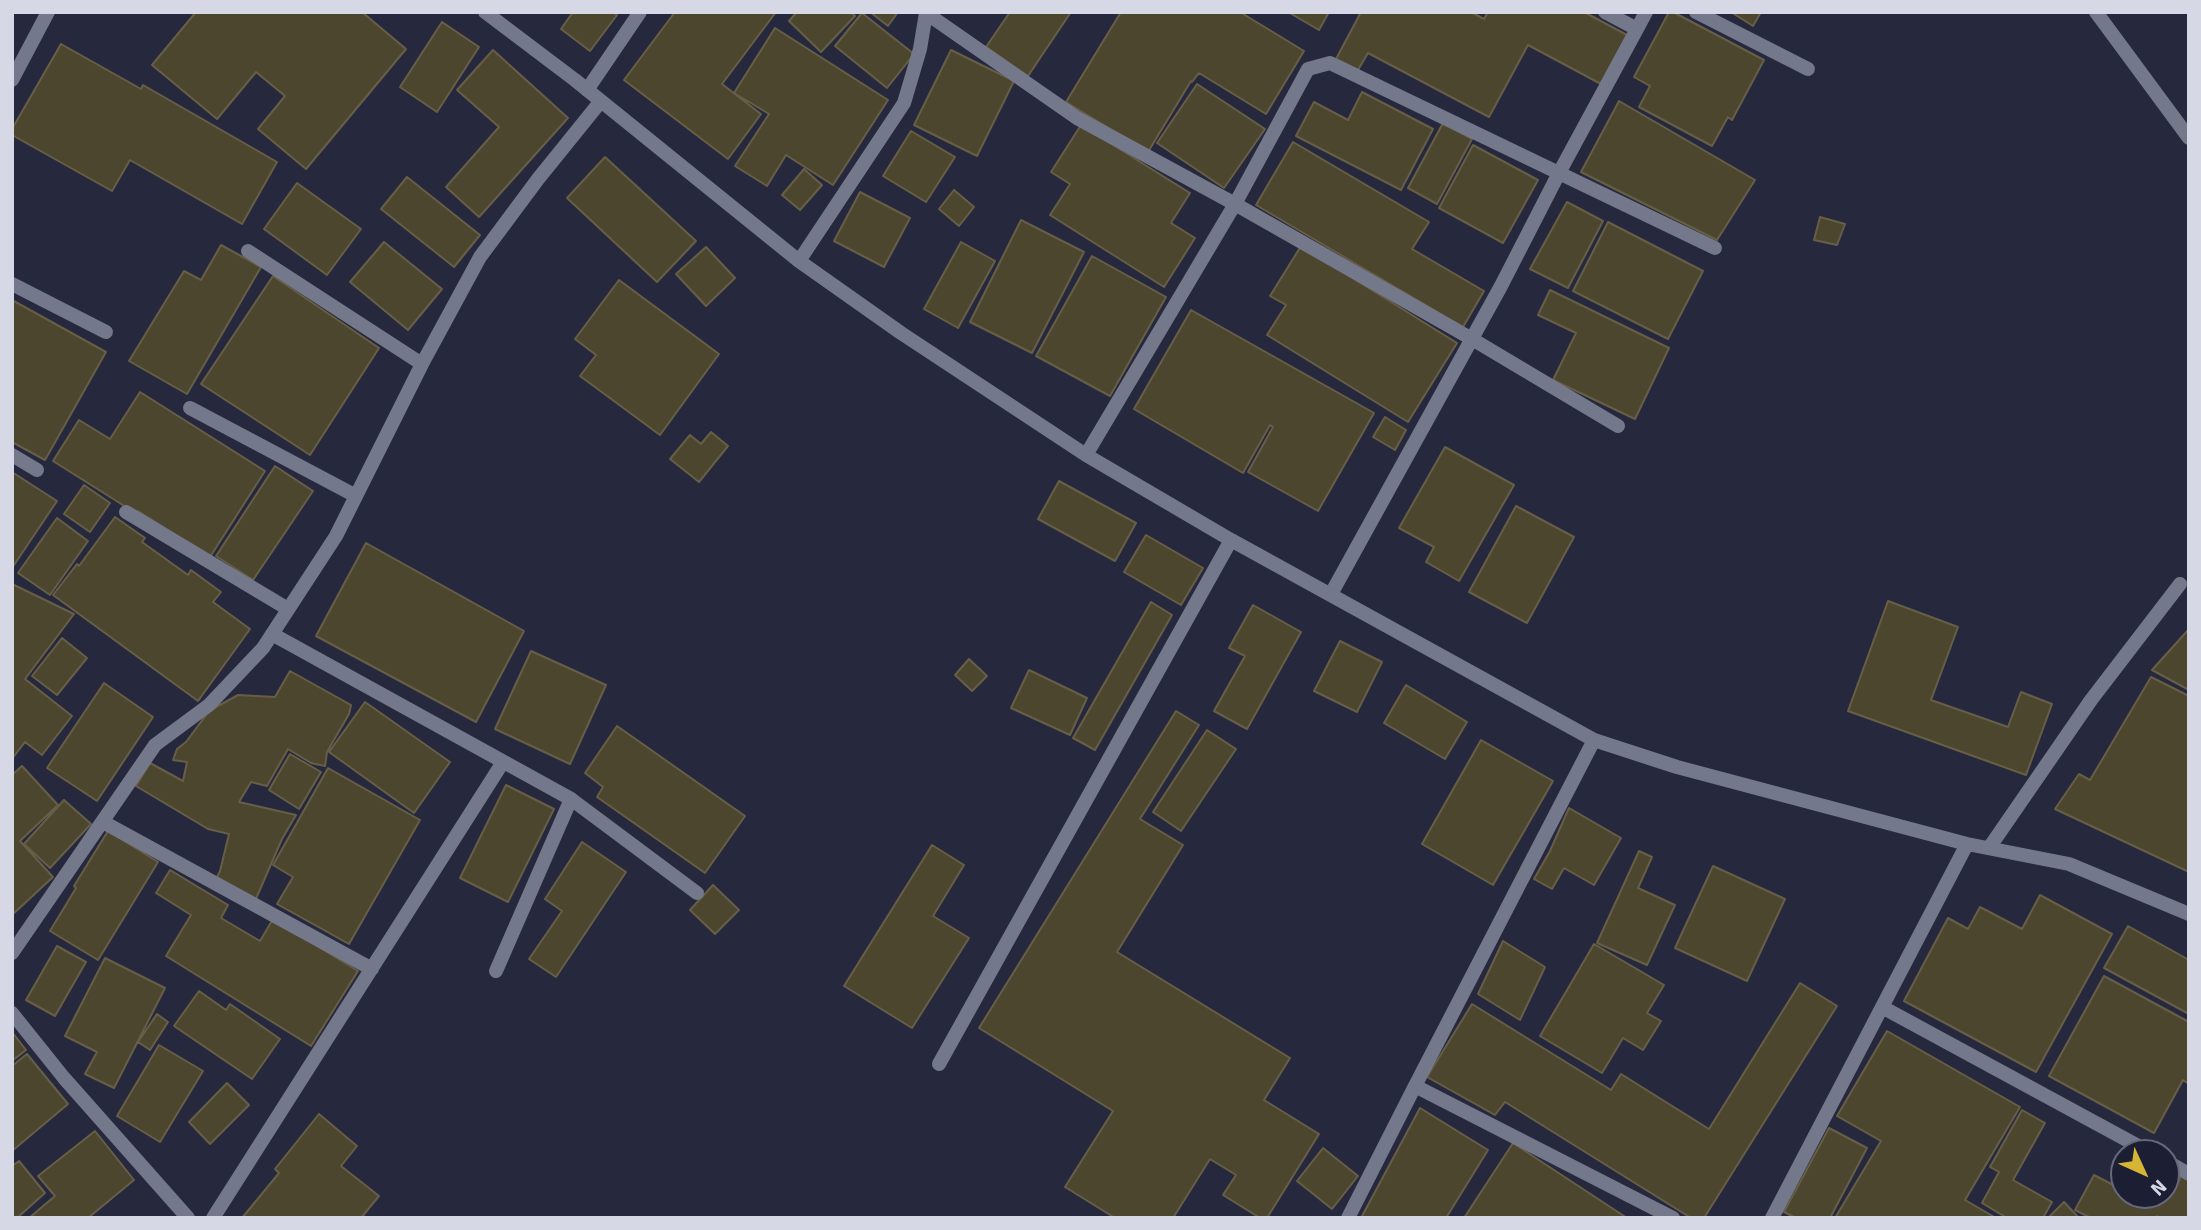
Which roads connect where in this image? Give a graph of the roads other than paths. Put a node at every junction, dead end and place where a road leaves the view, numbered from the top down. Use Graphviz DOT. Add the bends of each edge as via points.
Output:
graph roads {
  1 [pos="48,12"];
  2 [pos="485,12"];
  3 [pos="640,12"];
  4 [pos="1605,12"];
  5 [pos="1646,12"];
  6 [pos="1696,12"];
  7 [pos="2096,12"];
  8 [pos="927,13"];
  9 [pos="1637,29"];
  10 [pos="1808,69"];
  11 [pos="12,80"];
  12 [pos="587,90"];
  13 [pos="601,101"];
  14 [pos="2189,138"];
  15 [pos="1559,173"];
  16 [pos="1235,204"];
  17 [pos="1715,248"];
  18 [pos="248,251"];
  19 [pos="799,261"];
  20 [pos="12,284"];
  21 [pos="106,332"];
  22 [pos="1472,339"];
  23 [pos="422,364"];
  24 [pos="190,408"];
  25 [pos="1618,426"];
  26 [pos="1086,455"];
  27 [pos="12,456"];
  28 [pos="37,470"];
  29 [pos="356,496"];
  30 [pos="126,512"];
  31 [pos="1231,540"];
  32 [pos="2180,584"];
  33 [pos="1331,594"];
  34 [pos="288,609"];
  35 [pos="272,634"];
  36 [pos="1594,740"];
  37 [pos="503,762"];
  38 [pos="571,799"];
  39 [pos="103,822"];
  40 [pos="1967,844"];
  41 [pos="1989,848"];
  42 [pos="697,893"];
  43 [pos="2189,914"];
  44 [pos="12,953"];
  45 [pos="372,969"];
  46 [pos="496,971"];
  47 [pos="1882,1007"];
  48 [pos="12,1013"];
  49 [pos="939,1063"];
  50 [pos="1415,1086"];
  51 [pos="2125,1139"];
  52 [pos="188,1218"];
  53 [pos="214,1218"];
  54 [pos="1348,1218"];
  55 [pos="1673,1218"];
  56 [pos="1772,1218"];
  1 -- 11 [label="street"];
  2 -- 12 [label="street"];
  3 -- 12 [label="street"];
  4 -- 9 [label="street"];
  5 -- 9 [label="street"];
  6 -- 10 [label="street"];
  7 -- 14 [label="street"];
  8 -- 16 [label="street" via="1077,118"];
  8 -- 19 [label="street" via="904,103"];
  9 -- 15 [label="street"];
  12 -- 13 [label="street"];
  13 -- 19 [label="street"];
  13 -- 23 [label="street" via="480,257"];
  15 -- 16 [label="street" via="1330,63 1308,69"];
  15 -- 17 [label="street"];
  15 -- 22 [label="street"];
  16 -- 22 [label="street"];
  16 -- 26 [label="street"];
  18 -- 23 [label="street"];
  19 -- 26 [label="street"];
  20 -- 21 [label="street"];
  22 -- 25 [label="street"];
  22 -- 33 [label="street"];
  23 -- 29 [label="street"];
  24 -- 29 [label="street"];
  26 -- 31 [label="street"];
  27 -- 28 [label="street"];
  29 -- 34 [label="street"];
  30 -- 34 [label="street"];
  31 -- 33 [label="street"];
  31 -- 49 [label="street"];
  32 -- 41 [label="street" via="2091,700"];
  33 -- 36 [label="street"];
  34 -- 35 [label="street"];
  35 -- 37 [label="street"];
  35 -- 39 [label="street" via="209,705 155,745"];
  36 -- 40 [label="street" via="1677,767"];
  36 -- 50 [label="street"];
  37 -- 38 [label="street"];
  37 -- 45 [label="street"];
  38 -- 42 [label="street"];
  38 -- 46 [label="street"];
  39 -- 44 [label="street"];
  39 -- 45 [label="street"];
  40 -- 41 [label="street"];
  40 -- 47 [label="street"];
  41 -- 43 [label="street" via="2069,864"];
  45 -- 53 [label="street"];
  47 -- 51 [label="street"];
  47 -- 56 [label="street"];
  48 -- 52 [label="street"];
  50 -- 54 [label="street"];
  50 -- 55 [label="street"];
}
